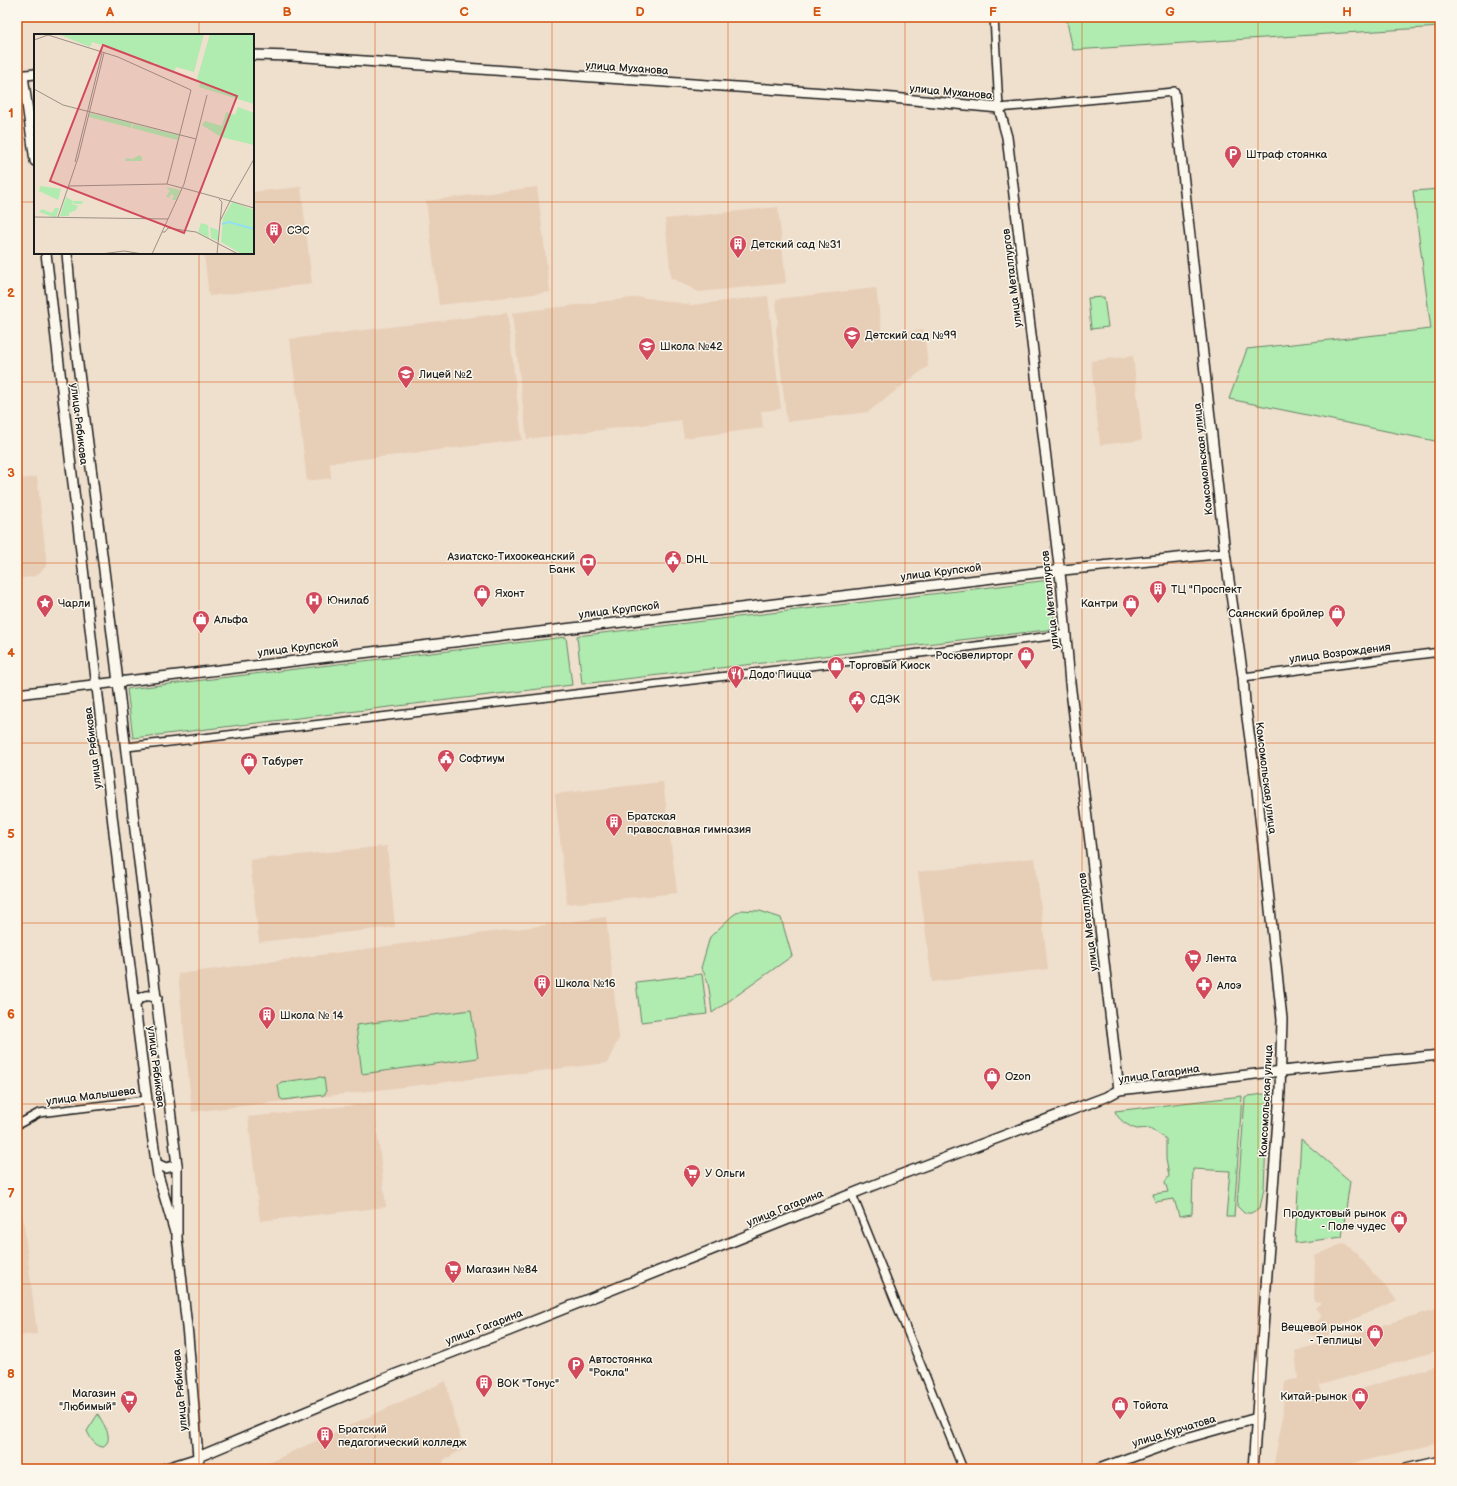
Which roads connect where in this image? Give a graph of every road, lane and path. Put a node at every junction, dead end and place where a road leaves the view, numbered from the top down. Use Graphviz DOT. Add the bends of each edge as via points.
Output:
graph roads {
  1 [pos="994,17"];
  2 [pos="254,55"];
  3 [pos="34,74"];
  4 [pos="20,76"];
  5 [pos="1174,92"];
  6 [pos="999,108"];
  7 [pos="34,155"];
  8 [pos="46,254"];
  9 [pos="67,254"];
  10 [pos="1225,553"];
  11 [pos="1059,570"];
  12 [pos="1066,634"];
  13 [pos="1440,652"];
  14 [pos="1243,677"];
  15 [pos="117,682"];
  16 [pos="98,684"];
  17 [pos="17,694"];
  18 [pos="126,748"];
  19 [pos="157,998"];
  20 [pos="136,1002"];
  21 [pos="1440,1055"];
  22 [pos="1282,1071"];
  23 [pos="1119,1090"];
  24 [pos="147,1100"];
  25 [pos="17,1125"];
  26 [pos="157,1164"];
  27 [pos="177,1164"];
  28 [pos="852,1194"];
  29 [pos="177,1238"];
  30 [pos="1257,1418"];
  31 [pos="198,1457"];
  32 [pos="1440,1461"];
  33 [pos="160,1469"];
  34 [pos="199,1469"];
  35 [pos="963,1469"];
  36 [pos="1099,1469"];
  37 [pos="1253,1469"];
  38 [pos="1406,1469"];
  1 -- 6 [label="street"];
  2 -- 6 [label="street, улица Муханова" via="882,97"];
  3 -- 4 [label="street"];
  4 -- 7 [label="street"];
  5 -- 6 [label="street"];
  5 -- 10 [label="street, Комсомольская улица"];
  6 -- 11 [label="street, улица Металлургов" via="1007,137"];
  8 -- 16 [label="street, улица Рябикова"];
  9 -- 15 [label="street, улица Рябикова" via="74,333"];
  10 -- 11 [label="street, улица Крупской"];
  10 -- 14 [label="street, Комсомольская улица"];
  11 -- 12 [label="street, улица Металлургов"];
  11 -- 15 [label="street, улица Крупской"];
  12 -- 18 [label="street"];
  12 -- 23 [label="street, улица Металлургов"];
  13 -- 14 [label="street, улица Возрождения"];
  14 -- 22 [label="street, Комсомольская улица" via="1282,1019"];
  15 -- 16 [label="street, улица Крупской"];
  15 -- 18 [label="street, улица Рябикова"];
  16 -- 17 [label="street, улица Крупской"];
  16 -- 20 [label="street, улица Рябикова"];
  18 -- 19 [label="street, улица Рябикова"];
  19 -- 20 [label="street" via="150,995 142,996"];
  19 -- 27 [label="street, улица Рябикова"];
  20 -- 24 [label="street, улица Рябикова"];
  21 -- 22 [label="street, улица Гагарина"];
  22 -- 23 [label="street, улица Гагарина"];
  22 -- 30 [label="street, Комсомольская улица"];
  23 -- 28 [label="street, улица Гагарина"];
  24 -- 25 [label="street, улица Малышева" via="39,1113"];
  24 -- 26 [label="street, улица Рябикова"];
  26 -- 27 [label="street" via="166,1168"];
  26 -- 29 [label="street, улица Рябикова"];
  27 -- 29 [label="street, улица Рябикова"];
  28 -- 31 [label="street, улица Гагарина" via="518,1328 396,1374"];
  28 -- 35 [label="street"];
  29 -- 31 [label="street, улица Рябикова"];
  30 -- 36 [label="street, улица Курчатова" via="1176,1441"];
  30 -- 37 [label="street, Комсомольская улица"];
  31 -- 33 [label="street, улица Гагарина"];
  31 -- 34 [label="street, улица Рябикова"];
  32 -- 38 [label="street"];
}
